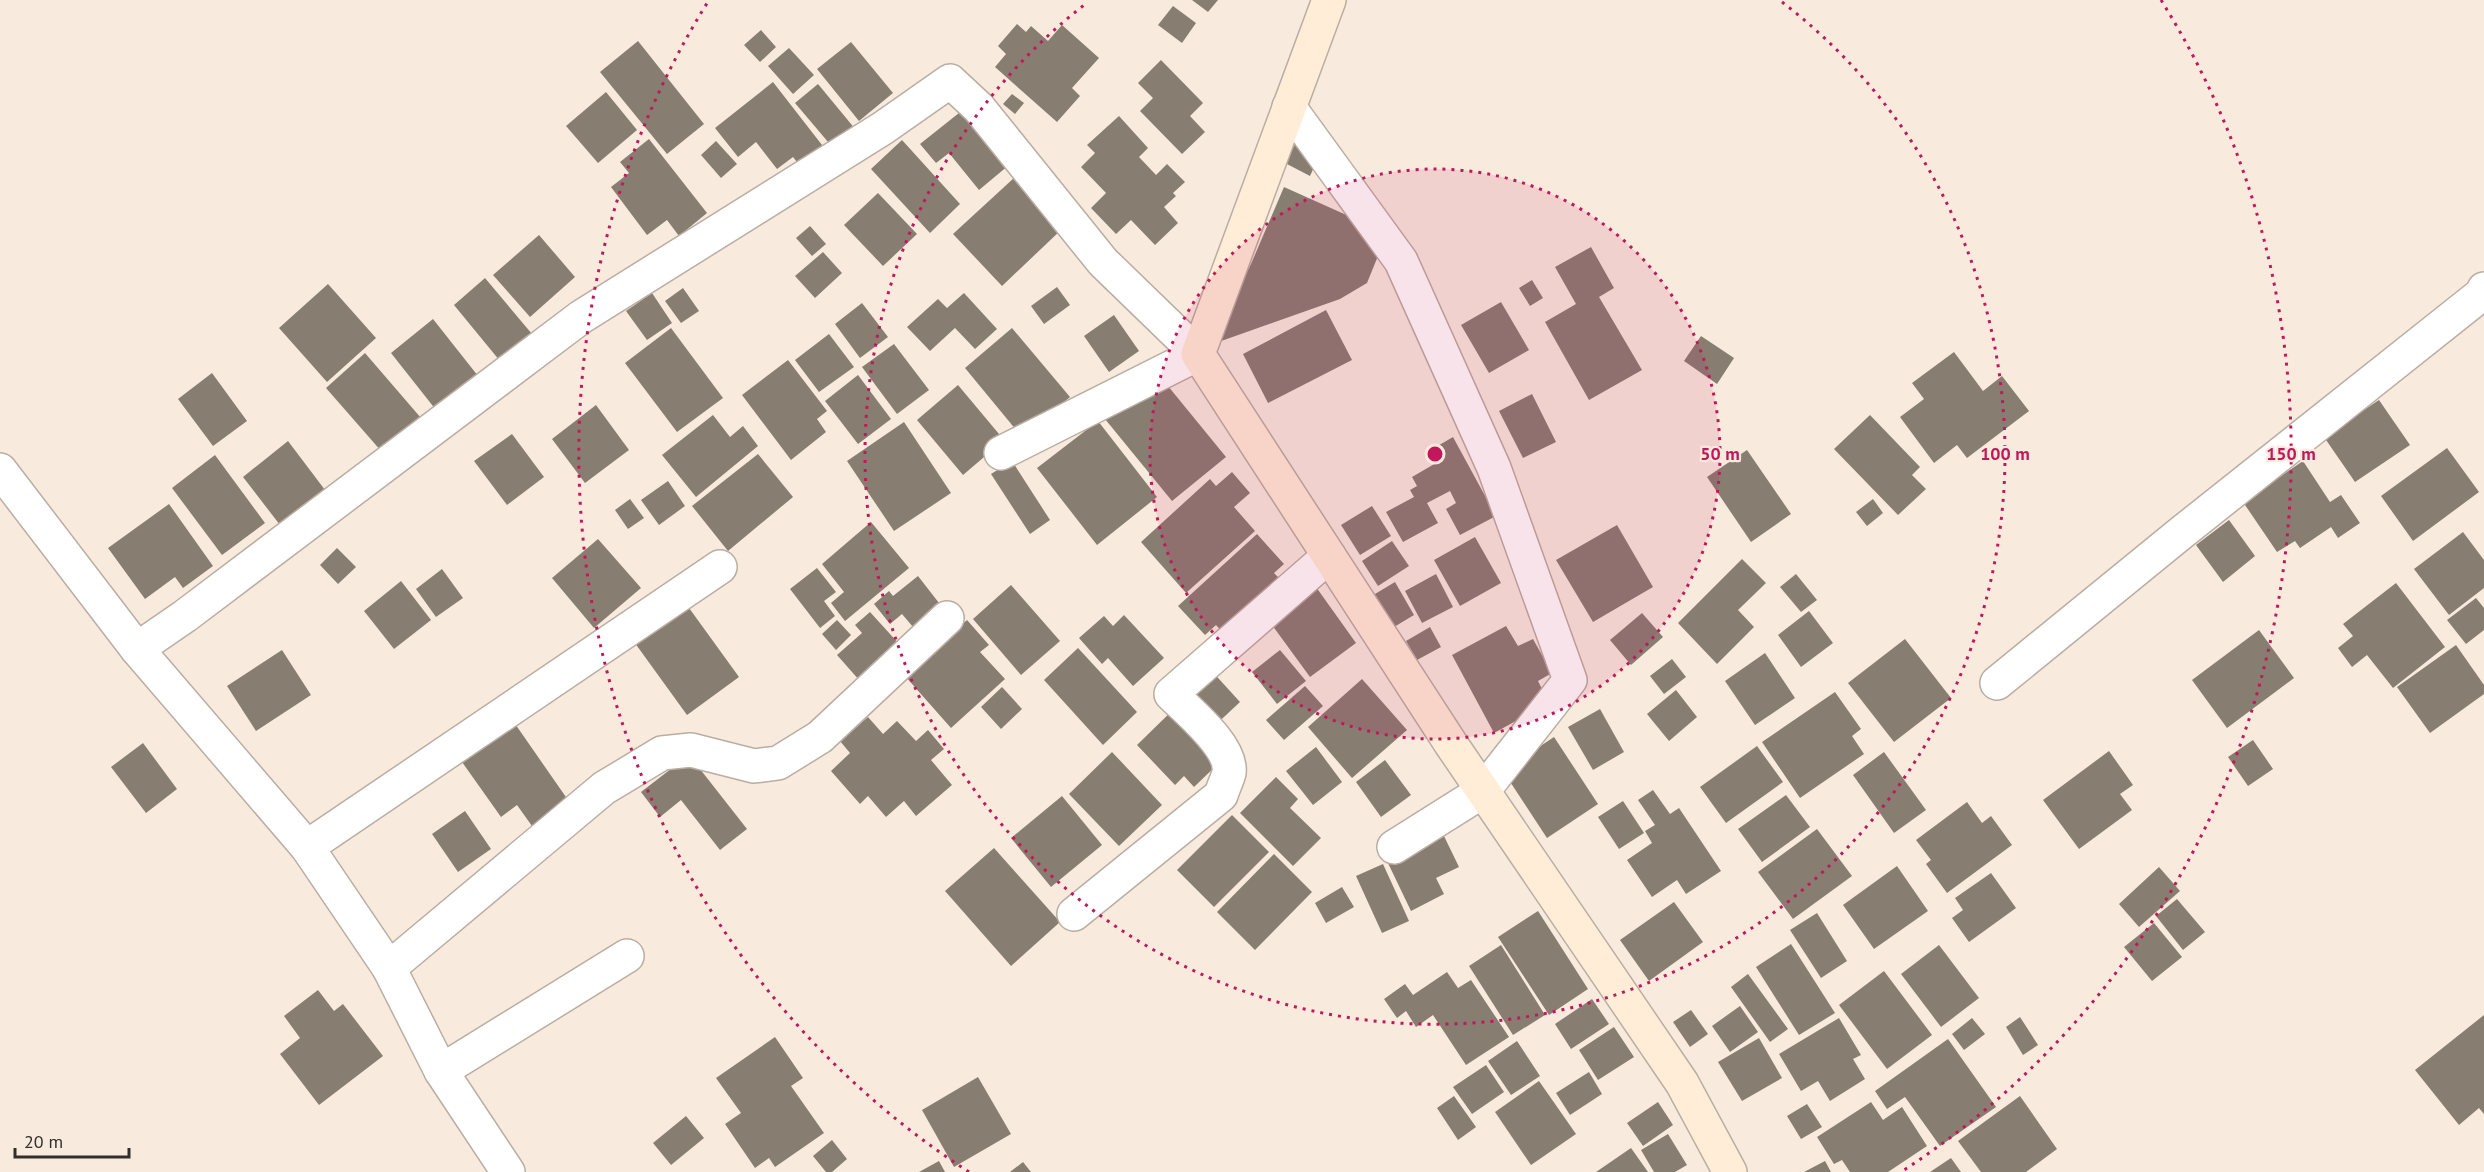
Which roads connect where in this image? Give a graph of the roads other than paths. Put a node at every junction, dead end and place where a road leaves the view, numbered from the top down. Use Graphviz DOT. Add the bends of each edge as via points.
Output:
graph roads {
  1 [pos="1329,0"];
  2 [pos="1289,107"];
  3 [pos="2484,290"];
  4 [pos="1198,354"];
  5 [pos="1000,453"];
  6 [pos="0,470"];
  7 [pos="1329,556"];
  8 [pos="720,567"];
  9 [pos="947,618"];
  10 [pos="137,648"];
  11 [pos="1997,683"];
  12 [pos="1483,791"];
  13 [pos="308,847"];
  14 [pos="1394,847"];
  15 [pos="1074,914"];
  16 [pos="627,956"];
  17 [pos="389,969"];
  18 [pos="441,1071"];
  19 [pos="508,1172"];
  20 [pos="1730,1172"];
  1 -- 2 [label="street"];
  2 -- 4 [label="street"];
  2 -- 12 [label="street" via="1401,261 1494,468 1570,680"];
  3 -- 11 [label="street"];
  4 -- 5 [label="street"];
  4 -- 7 [label="street"];
  4 -- 10 [label="street" via="1103,262 979,108 950,81 883,128 581,317 185,616"];
  6 -- 10 [label="street"];
  7 -- 12 [label="street"];
  7 -- 15 [label="street" via="1171,694 1219,743 1228,760 1229,771 1221,795"];
  8 -- 13 [label="street"];
  9 -- 17 [label="street" via="820,737 778,763 754,766 691,750 662,753 604,788"];
  10 -- 13 [label="street"];
  12 -- 14 [label="street"];
  12 -- 20 [label="street" via="1682,1083"];
  13 -- 17 [label="street"];
  16 -- 18 [label="street"];
  17 -- 18 [label="street"];
  18 -- 19 [label="street"];
}
